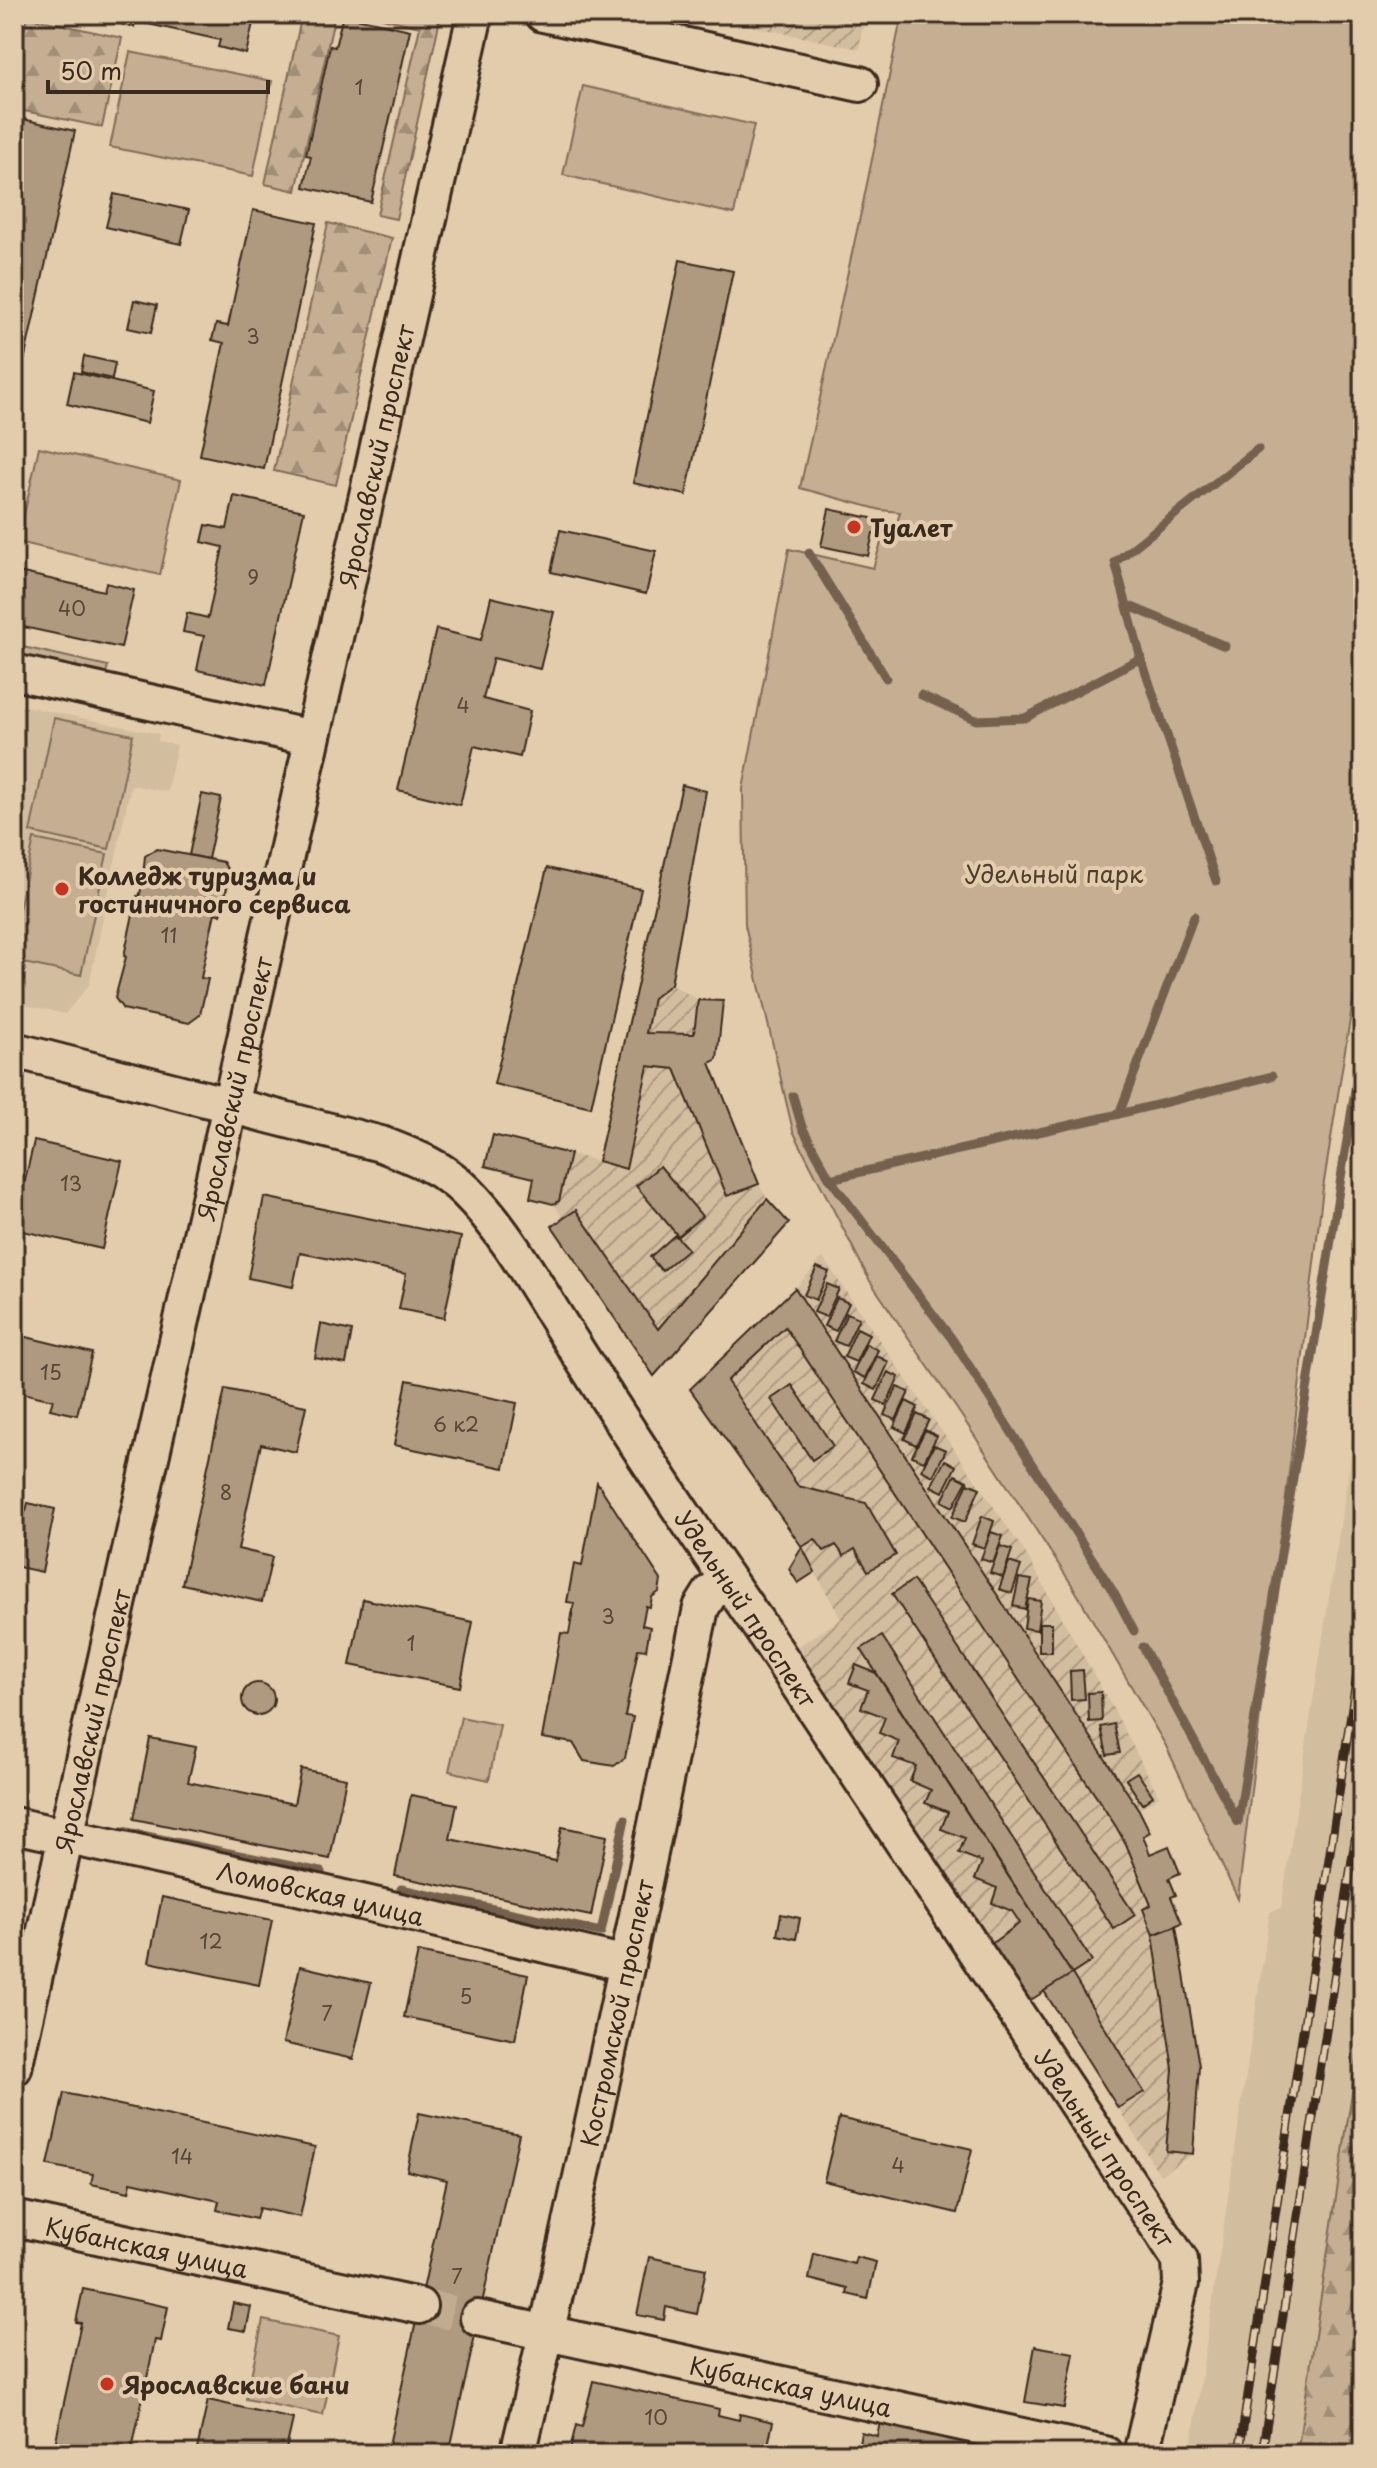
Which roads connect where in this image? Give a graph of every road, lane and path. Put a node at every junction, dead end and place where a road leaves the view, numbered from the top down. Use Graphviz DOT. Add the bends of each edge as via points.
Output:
graph roads {
  1 [pos="475,14"];
  2 [pos="543,14"];
  3 [pos="860,84"];
  4 [pos="14,672"];
  5 [pos="312,738"];
  6 [pos="14,1050"];
  7 [pos="230,1104"];
  8 [pos="727,1580"];
  9 [pos="14,1825"];
  10 [pos="66,1836"];
  11 [pos="627,1964"];
  12 [pos="14,2068"];
  13 [pos="14,2218"];
  14 [pos="419,2306"];
  15 [pos="478,2318"];
  16 [pos="547,2333"];
  17 [pos="518,2454"];
  18 [pos="1105,2454"];
  19 [pos="1141,2454"];
  1 -- 5 [label="street, Ярославский проспект"];
  2 -- 3 [label="street"];
  4 -- 5 [label="street"];
  5 -- 7 [label="street, Ярославский проспект"];
  6 -- 7 [label="street, Удельный проспект"];
  7 -- 8 [label="street, Удельный проспект" via="381,1144 418,1158 467,1192 507,1241"];
  7 -- 10 [label="street, Ярославский проспект"];
  8 -- 11 [label="street, Костромской проспект" via="701,1608"];
  8 -- 19 [label="street, Удельный проспект" via="1180,2260 1181,2283"];
  9 -- 10 [label="street, Ломовская улица"];
  10 -- 11 [label="street, Ломовская улица"];
  10 -- 12 [label="street, Ярославский проспект"];
  11 -- 16 [label="street, Костромской проспект"];
  13 -- 14 [label="street, Кубанская улица"];
  15 -- 16 [label="street, Кубанская улица"];
  16 -- 17 [label="street, Костромской проспект"];
  16 -- 18 [label="street, Кубанская улица"];
}
